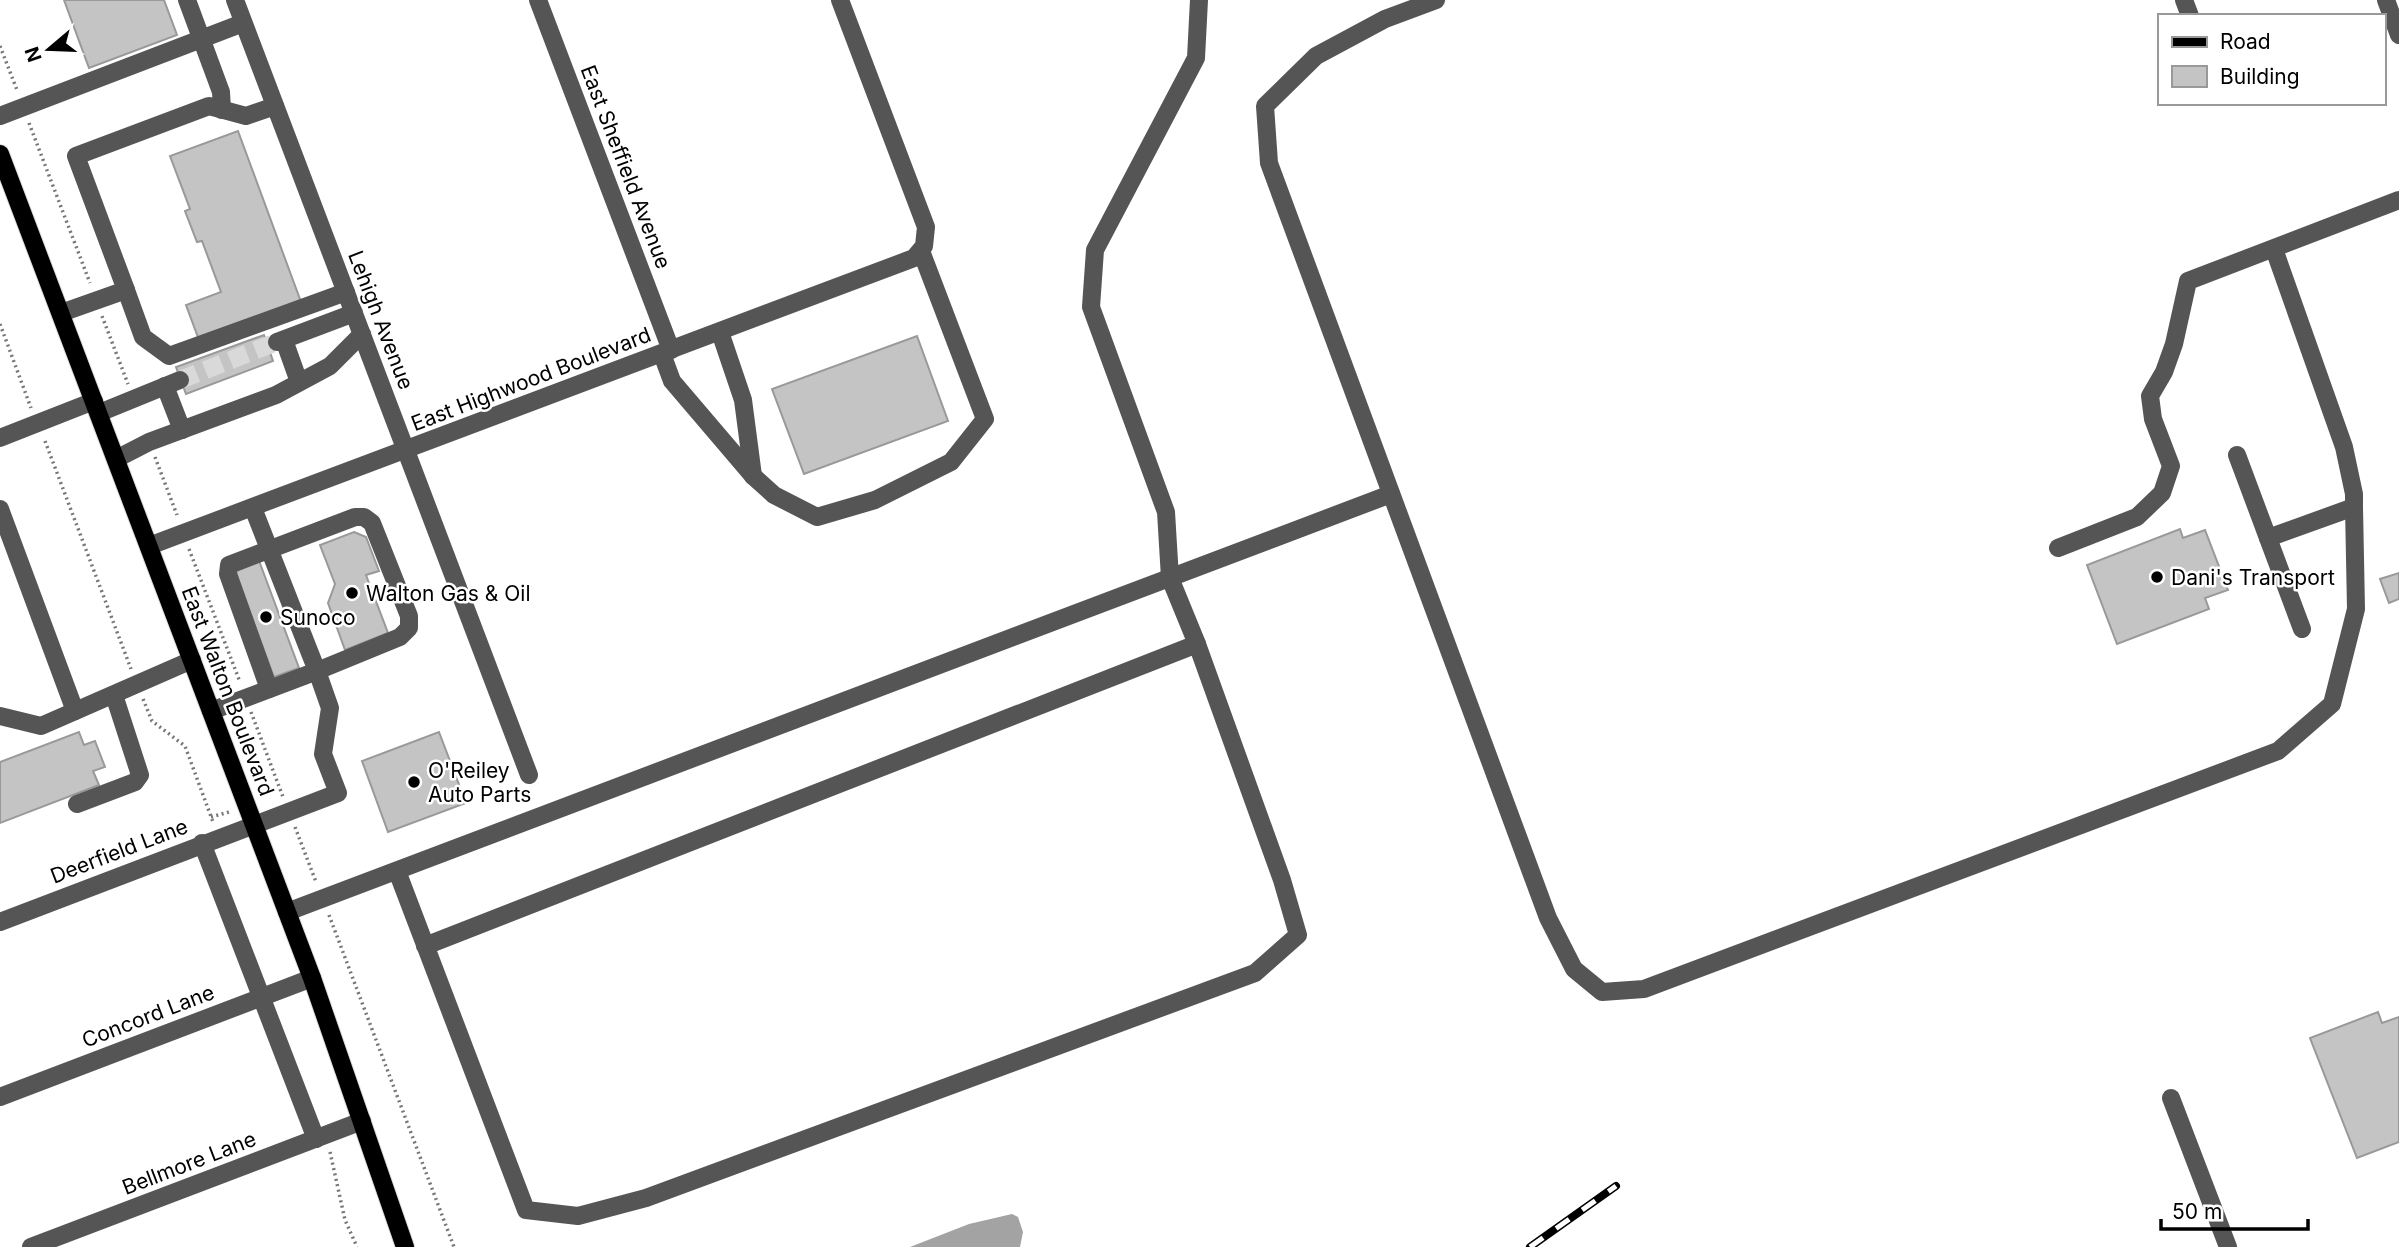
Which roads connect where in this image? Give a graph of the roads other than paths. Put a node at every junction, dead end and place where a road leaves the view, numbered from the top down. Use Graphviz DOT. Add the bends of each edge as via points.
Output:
graph roads {
  1 [pos="187,0"];
  2 [pos="235,0"];
  3 [pos="538,0"];
  4 [pos="840,0"];
  5 [pos="1189,0"];
  6 [pos="1199,0"];
  7 [pos="1436,0"];
  8 [pos="2386,0"];
  9 [pos="243,23"];
  10 [pos="1197,27"];
  11 [pos="2399,35"];
  12 [pos="201,39"];
  13 [pos="275,106"];
  14 [pos="222,110"];
  15 [pos="0,116"];
  16 [pos="2,164"];
  17 [pos="2399,201"];
  18 [pos="923,248"];
  19 [pos="2274,249"];
  20 [pos="126,289"];
  21 [pos="346,292"];
  22 [pos="61,313"];
  23 [pos="354,313"];
  24 [pos="720,332"];
  25 [pos="362,334"];
  26 [pos="666,352"];
  27 [pos="299,382"];
  28 [pos="96,407"];
  29 [pos="182,430"];
  30 [pos="0,438"];
  31 [pos="406,450"];
  32 [pos="2237,455"];
  33 [pos="116,459"];
  34 [pos="753,476"];
  35 [pos="1391,494"];
  36 [pos="2354,507"];
  37 [pos="253,508"];
  38 [pos="0,509"];
  39 [pos="2268,538"];
  40 [pos="149,546"];
  41 [pos="268,548"];
  42 [pos="2058,548"];
  43 [pos="1170,578"];
  44 [pos="2302,629"];
  45 [pos="1197,644"];
  46 [pos="192,660"];
  47 [pos="317,671"];
  48 [pos="269,689"];
  49 [pos="114,695"];
  50 [pos="75,711"];
  51 [pos="211,711"];
  52 [pos="0,716"];
  53 [pos="529,775"];
  54 [pos="77,804"];
  55 [pos="254,823"];
  56 [pos="210,840"];
  57 [pos="397,871"];
  58 [pos="287,912"];
  59 [pos="0,922"];
  60 [pos="425,946"];
  61 [pos="312,978"];
  62 [pos="261,997"];
  63 [pos="0,1097"];
  64 [pos="2171,1098"];
  65 [pos="362,1121"];
  66 [pos="321,1137"];
  67 [pos="31,1247"];
  68 [pos="405,1247"];
  69 [pos="2228,1247"];
  1 -- 12 [label="street"];
  2 -- 9 [label="street, Lehigh Avenue"];
  3 -- 26 [label="street, East Sheffield Avenue"];
  4 -- 18 [label="street" via="926,227"];
  5 -- 10 [label="street"];
  6 -- 10 [label="street"];
  7 -- 35 [label="street" via="1385,19 1316,56 1265,106 1269,163"];
  8 -- 11 [label="street"];
  9 -- 12 [label="street"];
  9 -- 13 [label="street, Lehigh Avenue"];
  10 -- 43 [label="street" via="1196,58 1096,250 1090,307 1166,512"];
  12 -- 14 [label="street" via="221,92"];
  12 -- 15 [label="street"];
  13 -- 14 [label="street" via="246,116"];
  13 -- 21 [label="street, Lehigh Avenue"];
  14 -- 20 [label="street" via="209,107 76,156"];
  16 -- 22 [label="main road, East Walton Boulevard"];
  17 -- 19 [label="street"];
  18 -- 24 [label="street, East Highwood Boulevard" via="910,260"];
  18 -- 34 [label="street, East Sheffield Avenue" via="985,419 951,462 875,500 817,517 774,495"];
  19 -- 36 [label="street" via="2344,447"];
  19 -- 42 [label="street" via="2188,281 2174,344 2151,396 2153,419 2171,466 2162,493 2137,517"];
  20 -- 21 [label="street" via="143,337 169,356"];
  20 -- 22 [label="street"];
  21 -- 23 [label="street, Lehigh Avenue"];
  22 -- 28 [label="main road, East Walton Boulevard"];
  23 -- 25 [label="street, Lehigh Avenue"];
  23 -- 27 [label="street" via="281,341"];
  24 -- 26 [label="street, East Highwood Boulevard"];
  24 -- 34 [label="street" via="743,400"];
  25 -- 27 [label="street" via="330,366"];
  25 -- 31 [label="street, Lehigh Avenue"];
  26 -- 31 [label="street, East Highwood Boulevard"];
  26 -- 34 [label="street, East Sheffield Avenue" via="672,381"];
  27 -- 29 [label="street"];
  28 -- 29 [label="street" via="133,399 172,383"];
  28 -- 30 [label="street"];
  28 -- 33 [label="main road, East Walton Boulevard"];
  29 -- 33 [label="street"];
  31 -- 37 [label="street, East Highwood Boulevard"];
  31 -- 53 [label="street, Lehigh Avenue"];
  32 -- 39 [label="street"];
  33 -- 40 [label="main road, East Walton Boulevard"];
  35 -- 36 [label="street" via="1548,918 1574,969 1602,992 1644,989 2278,751 2332,704 2356,608"];
  35 -- 43 [label="street"];
  36 -- 39 [label="street"];
  37 -- 40 [label="street, East Highwood Boulevard"];
  37 -- 41 [label="street"];
  38 -- 50 [label="street"];
  39 -- 44 [label="street"];
  40 -- 46 [label="main road, East Walton Boulevard"];
  41 -- 47 [label="street"];
  41 -- 47 [label="street" via="355,517 372,523 409,616 409,628 400,637"];
  41 -- 48 [label="street" via="229,565 228,574"];
  43 -- 45 [label="street"];
  43 -- 57 [label="street"];
  45 -- 60 [label="street"];
  45 -- 60 [label="street" via="1298,935 1255,972 646,1198 578,1216 526,1210"];
  46 -- 49 [label="street"];
  46 -- 51 [label="main road, East Walton Boulevard"];
  47 -- 48 [label="street"];
  47 -- 55 [label="street, Deerfield Lane" via="330,708 323,754 338,793"];
  48 -- 51 [label="street"];
  49 -- 50 [label="street"];
  49 -- 54 [label="street" via="140,775 135,782"];
  50 -- 52 [label="street" via="41,726"];
  51 -- 55 [label="main road, East Walton Boulevard"];
  55 -- 56 [label="street, Deerfield Lane"];
  55 -- 58 [label="main road, East Walton Boulevard"];
  56 -- 59 [label="street, Deerfield Lane"];
  56 -- 62 [label="street"];
  57 -- 58 [label="street"];
  57 -- 60 [label="street"];
  58 -- 61 [label="main road, East Walton Boulevard"];
  61 -- 62 [label="street, Concord Lane"];
  61 -- 65 [label="main road, East Walton Boulevard"];
  62 -- 63 [label="street, Concord Lane"];
  62 -- 66 [label="street"];
  64 -- 69 [label="street"];
  65 -- 66 [label="street, Bellmore Lane"];
  65 -- 68 [label="main road, East Walton Boulevard"];
  66 -- 67 [label="street, Bellmore Lane"];
}
